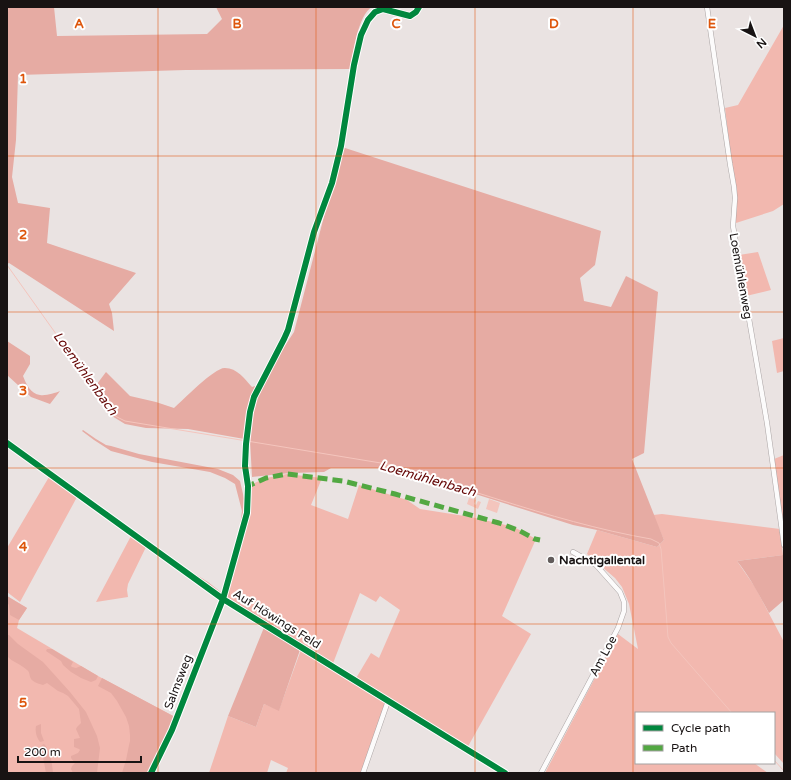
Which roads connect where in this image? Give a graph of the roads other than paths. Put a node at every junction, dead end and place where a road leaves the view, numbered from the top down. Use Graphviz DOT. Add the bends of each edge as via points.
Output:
graph roads {
  1 [pos="707,7"];
  2 [pos="7,443"];
  3 [pos="784,545"];
  4 [pos="573,552"];
  5 [pos="223,599"];
  6 [pos="388,701"];
  7 [pos="151,773"];
  8 [pos="363,773"];
  9 [pos="504,773"];
  10 [pos="541,773"];
  1 -- 3 [label="street, Loemühlenweg" via="734,187 733,226 767,423"];
  2 -- 5 [label="street, Auf Höwings Feld"];
  4 -- 10 [label="street, Am Loe" via="596,565 620,592 624,611 618,628"];
  5 -- 6 [label="street, Auf Höwings Feld"];
  5 -- 7 [label="street, Salmsweg" via="171,730"];
  6 -- 8 [label="street"];
  6 -- 9 [label="street, Auf Höwings Feld"];
}
